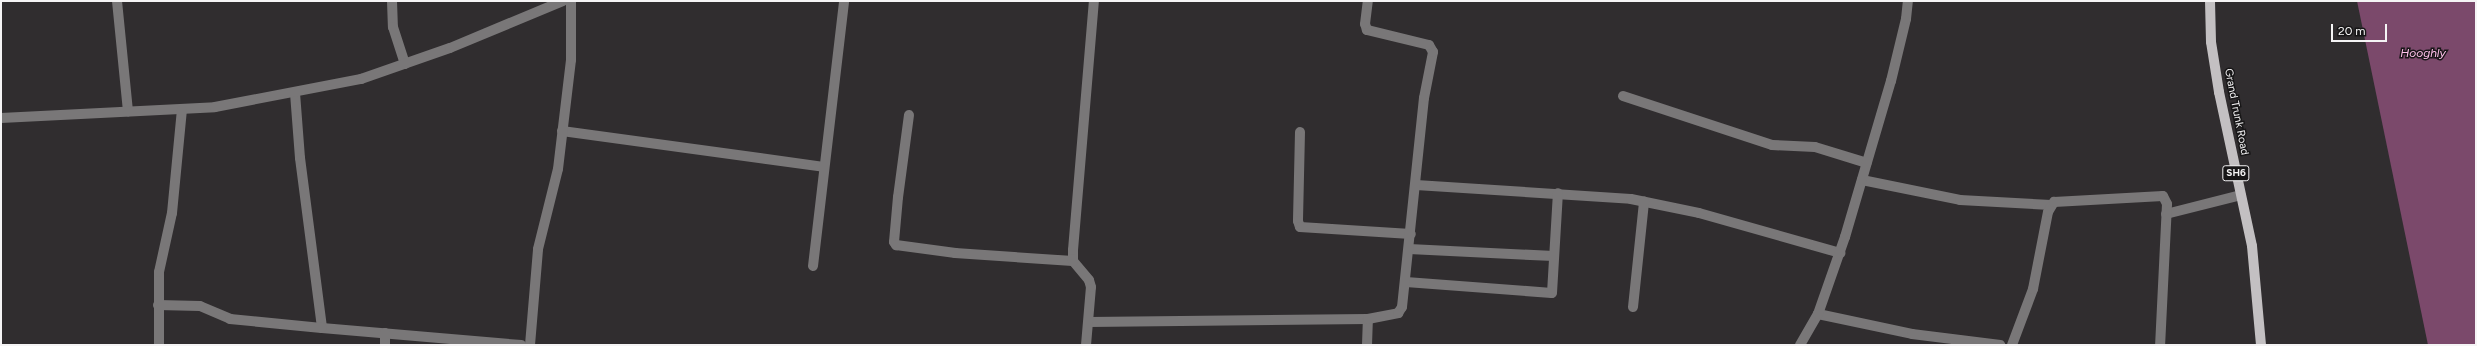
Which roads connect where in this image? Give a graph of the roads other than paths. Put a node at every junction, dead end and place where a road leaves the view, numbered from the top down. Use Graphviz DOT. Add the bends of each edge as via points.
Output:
graph roads {
  1 [pos="117,1"];
  2 [pos="392,1"];
  3 [pos="563,1"];
  4 [pos="571,1"];
  5 [pos="844,1"];
  6 [pos="1094,1"];
  7 [pos="1368,1"];
  8 [pos="1908,1"];
  9 [pos="2210,1"];
  10 [pos="405,64"];
  11 [pos="295,93"];
  12 [pos="1623,96"];
  13 [pos="182,110"];
  14 [pos="128,111"];
  15 [pos="909,115"];
  16 [pos="1,118"];
  17 [pos="562,131"];
  18 [pos="1300,132"];
  19 [pos="1867,163"];
  20 [pos="824,167"];
  21 [pos="1862,180"];
  22 [pos="1416,185"];
  23 [pos="1558,193"];
  24 [pos="2241,195"];
  25 [pos="1644,202"];
  26 [pos="2051,205"];
  27 [pos="2166,214"];
  28 [pos="1411,234"];
  29 [pos="1409,249"];
  30 [pos="1840,253"];
  31 [pos="1554,256"];
  32 [pos="1073,261"];
  33 [pos="813,266"];
  34 [pos="1406,282"];
  35 [pos="158,305"];
  36 [pos="1633,306"];
  37 [pos="1818,314"];
  38 [pos="1368,319"];
  39 [pos="1089,322"];
  40 [pos="322,328"];
  41 [pos="385,334"];
  42 [pos="159,345"];
  43 [pos="385,345"];
  44 [pos="521,345"];
  45 [pos="530,345"];
  46 [pos="1086,345"];
  47 [pos="1367,345"];
  48 [pos="1800,345"];
  49 [pos="2000,345"];
  50 [pos="2012,345"];
  51 [pos="2160,345"];
  52 [pos="2261,345"];
  1 -- 14 [label="street"];
  2 -- 10 [label="street" via="393,27"];
  3 -- 10 [label="street"];
  4 -- 17 [label="street" via="571,60"];
  5 -- 20 [label="street"];
  6 -- 32 [label="street"];
  7 -- 22 [label="street" via="1365,24 1367,30 1430,45 1432,49"];
  8 -- 19 [label="street" via="1891,81"];
  9 -- 24 [label="main road, Grand Trunk Road / SH6" via="2211,42"];
  10 -- 11 [label="street" via="361,79"];
  11 -- 13 [label="street"];
  11 -- 40 [label="street" via="300,158"];
  12 -- 19 [label="street" via="1772,145 1815,147"];
  13 -- 14 [label="street"];
  13 -- 35 [label="street" via="172,213 161,258"];
  14 -- 16 [label="street"];
  15 -- 32 [label="street" via="894,244 955,253"];
  17 -- 20 [label="street"];
  17 -- 45 [label="street" via="558,169 538,249"];
  18 -- 28 [label="street" via="1300,227"];
  19 -- 21 [label="street"];
  20 -- 33 [label="street"];
  21 -- 26 [label="street" via="1960,200"];
  21 -- 30 [label="street"];
  22 -- 23 [label="street"];
  22 -- 28 [label="street"];
  23 -- 25 [label="street"];
  23 -- 31 [label="street"];
  24 -- 27 [label="street"];
  24 -- 52 [label="main road, Grand Trunk Road / SH6" via="2256,277"];
  25 -- 30 [label="street" via="1699,213"];
  25 -- 36 [label="street"];
  26 -- 27 [label="street" via="2057,201 2163,196 2166,200"];
  26 -- 50 [label="street" via="2033,289"];
  27 -- 51 [label="street"];
  28 -- 29 [label="street"];
  29 -- 31 [label="street"];
  29 -- 34 [label="street"];
  30 -- 37 [label="street"];
  31 -- 34 [label="street" via="1551,294"];
  32 -- 39 [label="street" via="1091,283"];
  34 -- 38 [label="street" via="1400,312"];
  35 -- 40 [label="street" via="200,306 228,319"];
  35 -- 42 [label="street"];
  37 -- 48 [label="street"];
  37 -- 49 [label="street" via="1912,334"];
  38 -- 39 [label="street"];
  38 -- 47 [label="street"];
  39 -- 46 [label="street"];
  40 -- 41 [label="street"];
  41 -- 43 [label="street"];
  41 -- 44 [label="street"];
}
